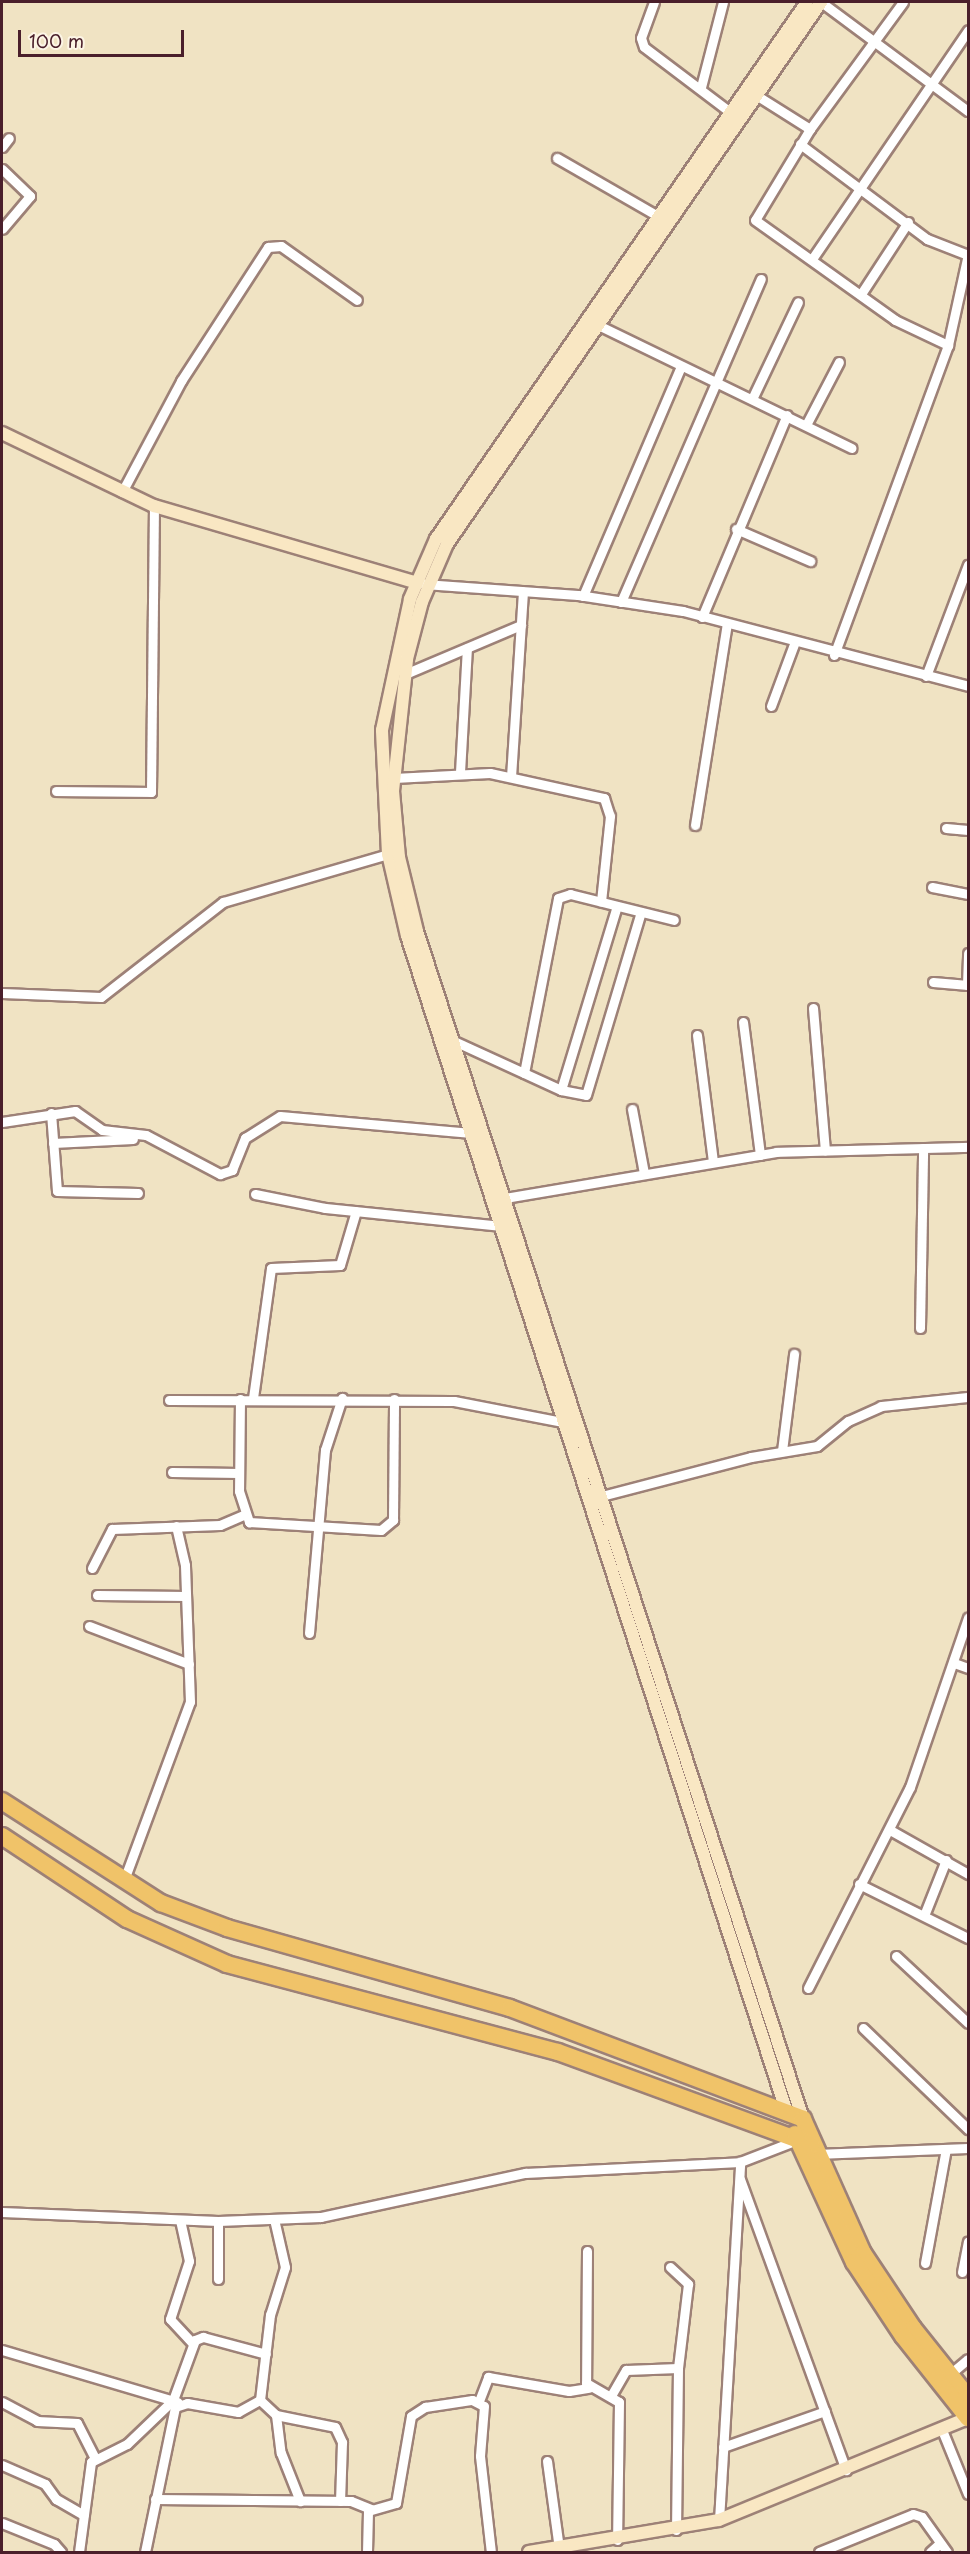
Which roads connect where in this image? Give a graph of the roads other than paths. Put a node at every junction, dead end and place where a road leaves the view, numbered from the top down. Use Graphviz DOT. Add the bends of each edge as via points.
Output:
graph roads {
  1 [pos="654,2"];
  2 [pos="723,2"];
  3 [pos="807,2"];
  4 [pos="821,2"];
  5 [pos="903,2"];
  6 [pos="969,30"];
  7 [pos="875,42"];
  8 [pos="932,84"];
  9 [pos="701,87"];
  10 [pos="756,95"];
  11 [pos="969,111"];
  12 [pos="730,112"];
  13 [pos="810,129"];
  14 [pos="9,138"];
  15 [pos="800,144"];
  16 [pos="2,147"];
  17 [pos="557,158"];
  18 [pos="2,169"];
  19 [pos="861,188"];
  20 [pos="658,216"];
  21 [pos="908,222"];
  22 [pos="2,230"];
  23 [pos="968,254"];
  24 [pos="812,259"];
  25 [pos="761,279"];
  26 [pos="861,294"];
  27 [pos="357,300"];
  28 [pos="798,302"];
  29 [pos="596,324"];
  30 [pos="948,345"];
  31 [pos="839,362"];
  32 [pos="681,366"];
  33 [pos="714,381"];
  34 [pos="752,399"];
  35 [pos="787,415"];
  36 [pos="806,425"];
  37 [pos="2,433"];
  38 [pos="851,447"];
  39 [pos="122,492"];
  40 [pos="154,506"];
  41 [pos="736,529"];
  42 [pos="810,561"];
  43 [pos="969,566"];
  44 [pos="423,584"];
  45 [pos="523,591"];
  46 [pos="583,596"];
  47 [pos="621,602"];
  48 [pos="702,617"];
  49 [pos="728,624"];
  50 [pos="521,625"];
  51 [pos="794,644"];
  52 [pos="466,648"];
  53 [pos="834,655"];
  54 [pos="405,674"];
  55 [pos="926,676"];
  56 [pos="969,686"];
  57 [pos="771,706"];
  58 [pos="460,772"];
  59 [pos="511,777"];
  60 [pos="394,778"];
  61 [pos="56,791"];
  62 [pos="695,825"];
  63 [pos="946,828"];
  64 [pos="969,830"];
  65 [pos="388,854"];
  66 [pos="932,887"];
  67 [pos="969,894"];
  68 [pos="601,902"];
  69 [pos="617,906"];
  70 [pos="641,912"];
  71 [pos="674,920"];
  72 [pos="969,953"];
  73 [pos="933,982"];
  74 [pos="968,985"];
  75 [pos="2,993"];
  76 [pos="813,1008"];
  77 [pos="743,1022"];
  78 [pos="697,1035"];
  79 [pos="454,1041"];
  80 [pos="524,1073"];
  81 [pos="561,1090"];
  82 [pos="632,1109"];
  83 [pos="51,1113"];
  84 [pos="2,1122"];
  85 [pos="471,1133"];
  86 [pos="154,1138"];
  87 [pos="53,1143"];
  88 [pos="923,1148"];
  89 [pos="969,1148"];
  90 [pos="825,1150"];
  91 [pos="760,1155"];
  92 [pos="713,1162"];
  93 [pos="644,1173"];
  94 [pos="138,1193"];
  95 [pos="255,1194"];
  96 [pos="499,1199"];
  97 [pos="356,1211"];
  98 [pos="502,1226"];
  99 [pos="920,1328"];
  100 [pos="794,1354"];
  101 [pos="969,1397"];
  102 [pos="240,1398"];
  103 [pos="253,1398"];
  104 [pos="342,1398"];
  105 [pos="394,1399"];
  106 [pos="169,1400"];
  107 [pos="567,1423"];
  108 [pos="782,1451"];
  109 [pos="171,1472"];
  110 [pos="238,1473"];
  111 [pos="603,1495"];
  112 [pos="590,1499"];
  113 [pos="243,1515"];
  114 [pos="176,1526"];
  115 [pos="317,1527"];
  116 [pos="92,1568"];
  117 [pos="97,1595"];
  118 [pos="186,1596"];
  119 [pos="969,1618"];
  120 [pos="89,1626"];
  121 [pos="309,1633"];
  122 [pos="189,1664"];
  123 [pos="957,1664"];
  124 [pos="969,1668"];
  125 [pos="2,1801"];
  126 [pos="890,1830"];
  127 [pos="2,1836"];
  128 [pos="946,1860"];
  129 [pos="969,1874"];
  130 [pos="124,1880"];
  131 [pos="859,1884"];
  132 [pos="925,1913"];
  133 [pos="969,1938"];
  134 [pos="897,1956"];
  135 [pos="808,1988"];
  136 [pos="969,2023"];
  137 [pos="863,2028"];
  138 [pos="795,2116"];
  139 [pos="969,2129"];
  140 [pos="808,2146"];
  141 [pos="969,2148"];
  142 [pos="946,2149"];
  143 [pos="740,2162"];
  144 [pos="738,2176"];
  145 [pos="2,2212"];
  146 [pos="274,2219"];
  147 [pos="180,2220"];
  148 [pos="218,2221"];
  149 [pos="969,2242"];
  150 [pos="587,2252"];
  151 [pos="925,2263"];
  152 [pos="670,2267"];
  153 [pos="962,2272"];
  154 [pos="218,2278"];
  155 [pos="193,2344"];
  156 [pos="2,2350"];
  157 [pos="266,2354"];
  158 [pos="969,2359"];
  159 [pos="678,2368"];
  160 [pos="950,2374"];
  161 [pos="589,2388"];
  162 [pos="612,2394"];
  163 [pos="969,2397"];
  164 [pos="260,2400"];
  165 [pos="479,2401"];
  166 [pos="2,2402"];
  167 [pos="177,2402"];
  168 [pos="825,2411"];
  169 [pos="276,2415"];
  170 [pos="969,2418"];
  171 [pos="942,2430"];
  172 [pos="723,2447"];
  173 [pos="94,2457"];
  174 [pos="547,2461"];
  175 [pos="2,2465"];
  176 [pos="846,2470"];
  177 [pos="969,2494"];
  178 [pos="155,2499"];
  179 [pos="300,2501"];
  180 [pos="340,2501"];
  181 [pos="371,2509"];
  182 [pos="84,2515"];
  183 [pos="719,2520"];
  184 [pos="2,2523"];
  185 [pos="676,2530"];
  186 [pos="617,2540"];
  187 [pos="940,2543"];
  188 [pos="559,2549"];
  189 [pos="61,2553"];
  190 [pos="79,2553"];
  191 [pos="145,2553"];
  192 [pos="367,2553"];
  193 [pos="491,2553"];
  194 [pos="529,2553"];
  195 [pos="819,2553"];
  196 [pos="930,2553"];
  197 [pos="947,2553"];
  1 -- 9 [label="street" via="641,38 644,46"];
  2 -- 9 [label="street"];
  3 -- 12 [label="main road"];
  4 -- 7 [label="street"];
  4 -- 10 [label="main road"];
  5 -- 7 [label="street"];
  6 -- 8 [label="street"];
  7 -- 8 [label="street"];
  7 -- 13 [label="street"];
  8 -- 11 [label="street"];
  8 -- 19 [label="street"];
  9 -- 12 [label="street"];
  10 -- 13 [label="street"];
  10 -- 29 [label="main road"];
  12 -- 20 [label="main road"];
  13 -- 15 [label="street"];
  14 -- 16 [label="street"];
  15 -- 19 [label="street"];
  15 -- 24 [label="street" via="755,220"];
  17 -- 20 [label="street"];
  18 -- 22 [label="street" via="30,196"];
  19 -- 21 [label="street"];
  19 -- 24 [label="street"];
  20 -- 44 [label="main road" via="465,489"];
  21 -- 23 [label="street" via="927,239"];
  21 -- 26 [label="street"];
  23 -- 30 [label="street"];
  24 -- 26 [label="street"];
  25 -- 33 [label="street"];
  26 -- 30 [label="street" via="895,320"];
  27 -- 39 [label="street" via="281,246 268,247 181,381"];
  28 -- 34 [label="street"];
  29 -- 32 [label="street"];
  29 -- 44 [label="main road" via="474,499"];
  30 -- 53 [label="street"];
  31 -- 36 [label="street"];
  32 -- 33 [label="street"];
  32 -- 46 [label="street"];
  33 -- 34 [label="street"];
  33 -- 47 [label="street"];
  34 -- 35 [label="street"];
  35 -- 36 [label="street"];
  35 -- 41 [label="street"];
  36 -- 38 [label="street"];
  37 -- 39 [label="main road"];
  39 -- 40 [label="main road"];
  40 -- 44 [label="main road"];
  40 -- 61 [label="street" via="151,792"];
  41 -- 42 [label="street"];
  41 -- 48 [label="street"];
  43 -- 55 [label="street"];
  44 -- 45 [label="street"];
  44 -- 54 [label="main road"];
  44 -- 65 [label="main road" via="394,660 382,730"];
  45 -- 46 [label="street"];
  45 -- 50 [label="street"];
  46 -- 47 [label="street"];
  47 -- 48 [label="street"];
  48 -- 49 [label="street"];
  49 -- 51 [label="street"];
  49 -- 62 [label="street"];
  50 -- 52 [label="street"];
  50 -- 59 [label="street"];
  51 -- 53 [label="street"];
  51 -- 57 [label="street"];
  52 -- 54 [label="street"];
  52 -- 58 [label="street"];
  53 -- 55 [label="street"];
  54 -- 60 [label="main road"];
  55 -- 56 [label="street"];
  58 -- 59 [label="street"];
  58 -- 60 [label="street"];
  59 -- 68 [label="street" via="597,794 608,801"];
  60 -- 79 [label="main road" via="399,857"];
  63 -- 64 [label="street"];
  65 -- 75 [label="street" via="223,902 101,997"];
  65 -- 85 [label="main road" via="407,936"];
  66 -- 67 [label="street"];
  68 -- 69 [label="street"];
  68 -- 80 [label="street" via="565,894 556,901"];
  69 -- 70 [label="street"];
  69 -- 81 [label="street"];
  70 -- 71 [label="street"];
  70 -- 81 [label="street" via="587,1093 580,1097"];
  72 -- 74 [label="street"];
  73 -- 74 [label="street"];
  76 -- 90 [label="street"];
  77 -- 91 [label="street"];
  78 -- 92 [label="street"];
  79 -- 80 [label="street"];
  79 -- 96 [label="main road"];
  80 -- 81 [label="street"];
  82 -- 93 [label="street"];
  83 -- 84 [label="street"];
  83 -- 86 [label="street" via="75,1111 108,1132"];
  83 -- 87 [label="street"];
  85 -- 86 [label="street" via="280,1116 245,1138 226,1174 210,1171"];
  85 -- 96 [label="main road"];
  86 -- 87 [label="street"];
  87 -- 94 [label="street" via="60,1193"];
  88 -- 89 [label="street"];
  88 -- 90 [label="street"];
  88 -- 99 [label="street"];
  90 -- 91 [label="street"];
  91 -- 92 [label="street"];
  92 -- 93 [label="street"];
  93 -- 96 [label="street"];
  95 -- 97 [label="street"];
  96 -- 98 [label="main road"];
  96 -- 111 [label="main road"];
  97 -- 98 [label="street"];
  97 -- 103 [label="street" via="340,1265 271,1268"];
  98 -- 107 [label="main road"];
  100 -- 108 [label="street"];
  101 -- 108 [label="street" via="881,1406 848,1421 824,1443"];
  102 -- 103 [label="street"];
  102 -- 106 [label="street"];
  102 -- 110 [label="street"];
  103 -- 104 [label="street"];
  104 -- 105 [label="street"];
  104 -- 115 [label="street" via="325,1450"];
  105 -- 107 [label="street" via="479,1404"];
  105 -- 115 [label="street" via="392,1524 381,1530"];
  107 -- 112 [label="main road"];
  108 -- 111 [label="street"];
  109 -- 110 [label="street"];
  110 -- 113 [label="street"];
  111 -- 112 [label="street"];
  111 -- 138 [label="main road"];
  112 -- 138 [label="main road"];
  113 -- 114 [label="street" via="220,1525"];
  113 -- 115 [label="street" via="255,1524"];
  114 -- 116 [label="street" via="112,1529"];
  114 -- 118 [label="street"];
  115 -- 121 [label="street"];
  117 -- 118 [label="street"];
  118 -- 122 [label="street"];
  119 -- 123 [label="street"];
  120 -- 122 [label="street"];
  122 -- 130 [label="street" via="184,1726"];
  123 -- 124 [label="street"];
  123 -- 126 [label="street"];
  125 -- 130 [label="highway"];
  126 -- 128 [label="street"];
  126 -- 131 [label="street"];
  127 -- 140 [label="highway" via="127,1919 227,1964 558,2052"];
  128 -- 129 [label="street"];
  128 -- 132 [label="street"];
  130 -- 138 [label="highway" via="161,1903 227,1928 510,2008"];
  131 -- 132 [label="street"];
  131 -- 135 [label="street"];
  132 -- 133 [label="street"];
  134 -- 136 [label="street"];
  137 -- 139 [label="street"];
  138 -- 140 [label="highway"];
  140 -- 142 [label="street"];
  140 -- 143 [label="street"];
  140 -- 160 [label="highway" via="863,2253"];
  140 -- 170 [label="highway" via="854,2262 903,2336"];
  141 -- 142 [label="street"];
  142 -- 151 [label="street"];
  143 -- 144 [label="street"];
  143 -- 146 [label="street" via="525,2173 366,2210"];
  144 -- 168 [label="street"];
  144 -- 172 [label="street"];
  145 -- 147 [label="street"];
  146 -- 148 [label="street"];
  146 -- 157 [label="street" via="285,2267 272,2305"];
  147 -- 148 [label="street"];
  147 -- 155 [label="street" via="189,2261 170,2319"];
  148 -- 154 [label="street"];
  149 -- 153 [label="street"];
  150 -- 161 [label="street"];
  152 -- 159 [label="street" via="688,2284"];
  155 -- 157 [label="street" via="203,2337"];
  155 -- 167 [label="street"];
  156 -- 167 [label="street"];
  157 -- 164 [label="street"];
  158 -- 160 [label="street"];
  159 -- 162 [label="street" via="626,2370"];
  159 -- 185 [label="street"];
  160 -- 163 [label="highway"];
  161 -- 162 [label="street"];
  161 -- 165 [label="street" via="569,2391 488,2377"];
  162 -- 186 [label="street" via="619,2402"];
  164 -- 167 [label="street" via="238,2412"];
  164 -- 169 [label="street"];
  165 -- 181 [label="street" via="414,2412 396,2504"];
  165 -- 193 [label="street" via="485,2408 480,2456"];
  166 -- 173 [label="street" via="37,2421 77,2423"];
  167 -- 173 [label="street" via="127,2444"];
  167 -- 178 [label="street"];
  168 -- 172 [label="street"];
  168 -- 176 [label="street"];
  169 -- 179 [label="street" via="281,2453"];
  169 -- 180 [label="street" via="335,2427 342,2442"];
  170 -- 171 [label="main road"];
  171 -- 176 [label="main road"];
  171 -- 177 [label="street"];
  172 -- 183 [label="street"];
  173 -- 182 [label="street"];
  174 -- 188 [label="street"];
  175 -- 182 [label="street" via="45,2484 56,2499"];
  176 -- 183 [label="main road"];
  178 -- 179 [label="street"];
  178 -- 191 [label="street"];
  179 -- 180 [label="street"];
  180 -- 181 [label="street"];
  181 -- 192 [label="street"];
  182 -- 190 [label="street"];
  183 -- 185 [label="main road"];
  184 -- 189 [label="street" via="54,2544"];
  185 -- 186 [label="main road"];
  186 -- 188 [label="main road"];
  187 -- 195 [label="street" via="913,2514"];
  187 -- 196 [label="street"];
  187 -- 197 [label="street"];
  188 -- 194 [label="main road"];
}
